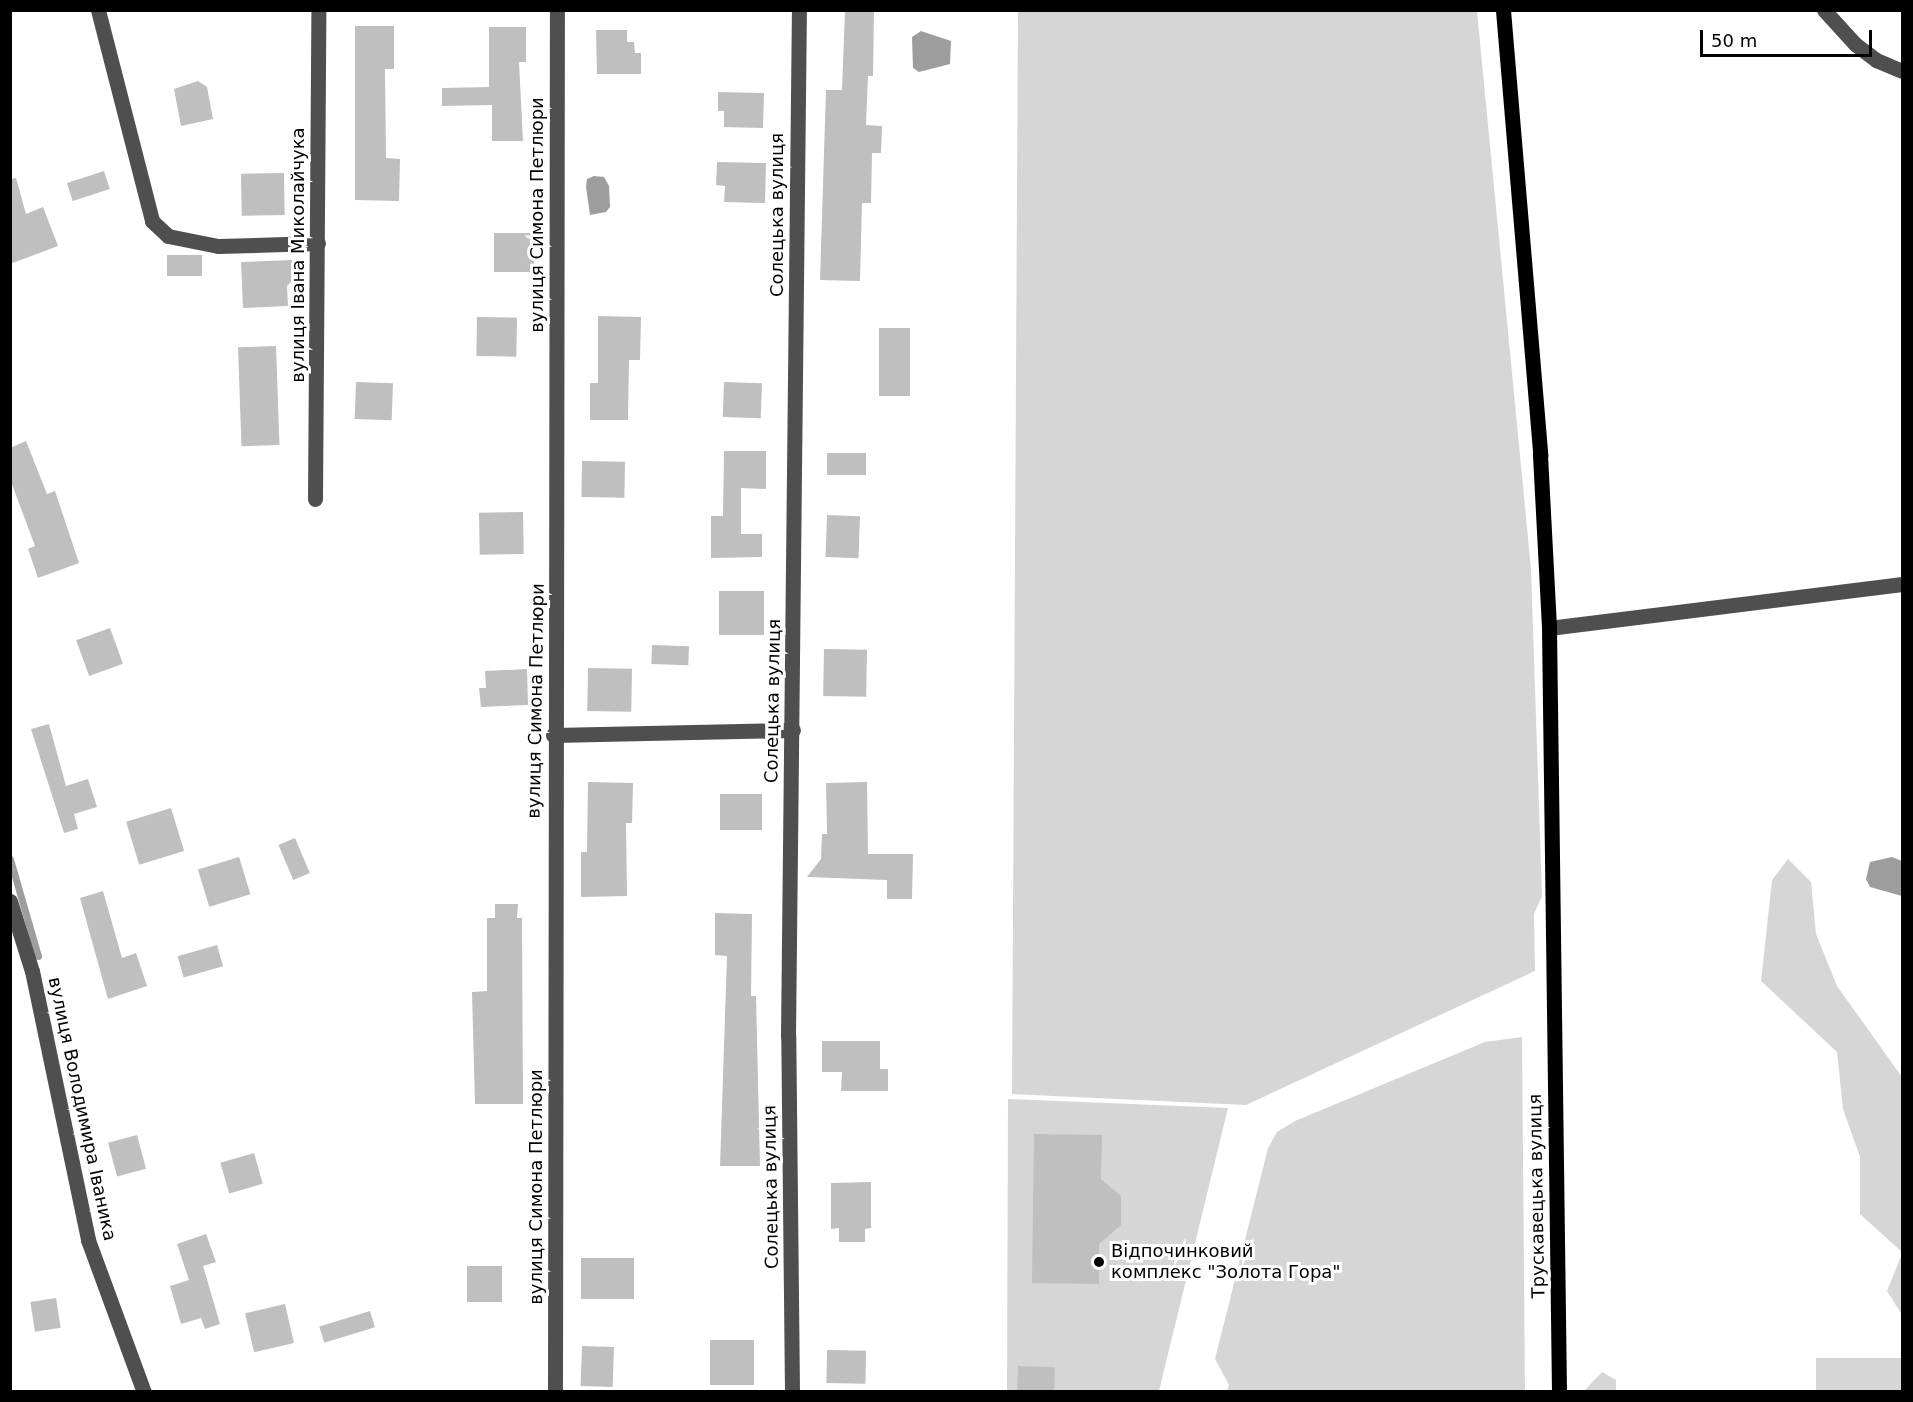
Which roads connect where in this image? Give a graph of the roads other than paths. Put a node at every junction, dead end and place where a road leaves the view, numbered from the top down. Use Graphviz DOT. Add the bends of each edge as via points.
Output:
graph roads {
  1 [pos="98,10"];
  2 [pos="318,10"];
  3 [pos="557,10"];
  4 [pos="799,10"];
  5 [pos="1503,10"];
  6 [pos="1824,10"];
  7 [pos="1899,69"];
  8 [pos="318,243"];
  9 [pos="315,499"];
  10 [pos="1902,584"];
  11 [pos="1548,628"];
  12 [pos="793,730"];
  13 [pos="553,735"];
  14 [pos="10,901"];
  15 [pos="144,1392"];
  16 [pos="555,1392"];
  17 [pos="792,1392"];
  18 [pos="1558,1392"];
  1 -- 8 [label="street" via="152,221 168,236 218,246"];
  2 -- 8 [label="street, вулиця Івана Миколайчука"];
  3 -- 13 [label="street, вулиця Симона Петлюри" via="558,500"];
  4 -- 12 [label="street, Солецька вулиця"];
  5 -- 11 [label="main road, Трускавецька вулиця" via="1540,455"];
  6 -- 7 [label="street" via="1855,44"];
  8 -- 9 [label="street, вулиця Івана Миколайчука"];
  10 -- 11 [label="street"];
  11 -- 18 [label="main road, Трускавецька вулиця"];
  12 -- 13 [label="street"];
  12 -- 17 [label="street, Солецька вулиця" via="788,1036"];
  13 -- 16 [label="street, вулиця Симона Петлюри"];
  14 -- 15 [label="street, вулиця Володимира Іваника" via="32,971 88,1240"];
}
